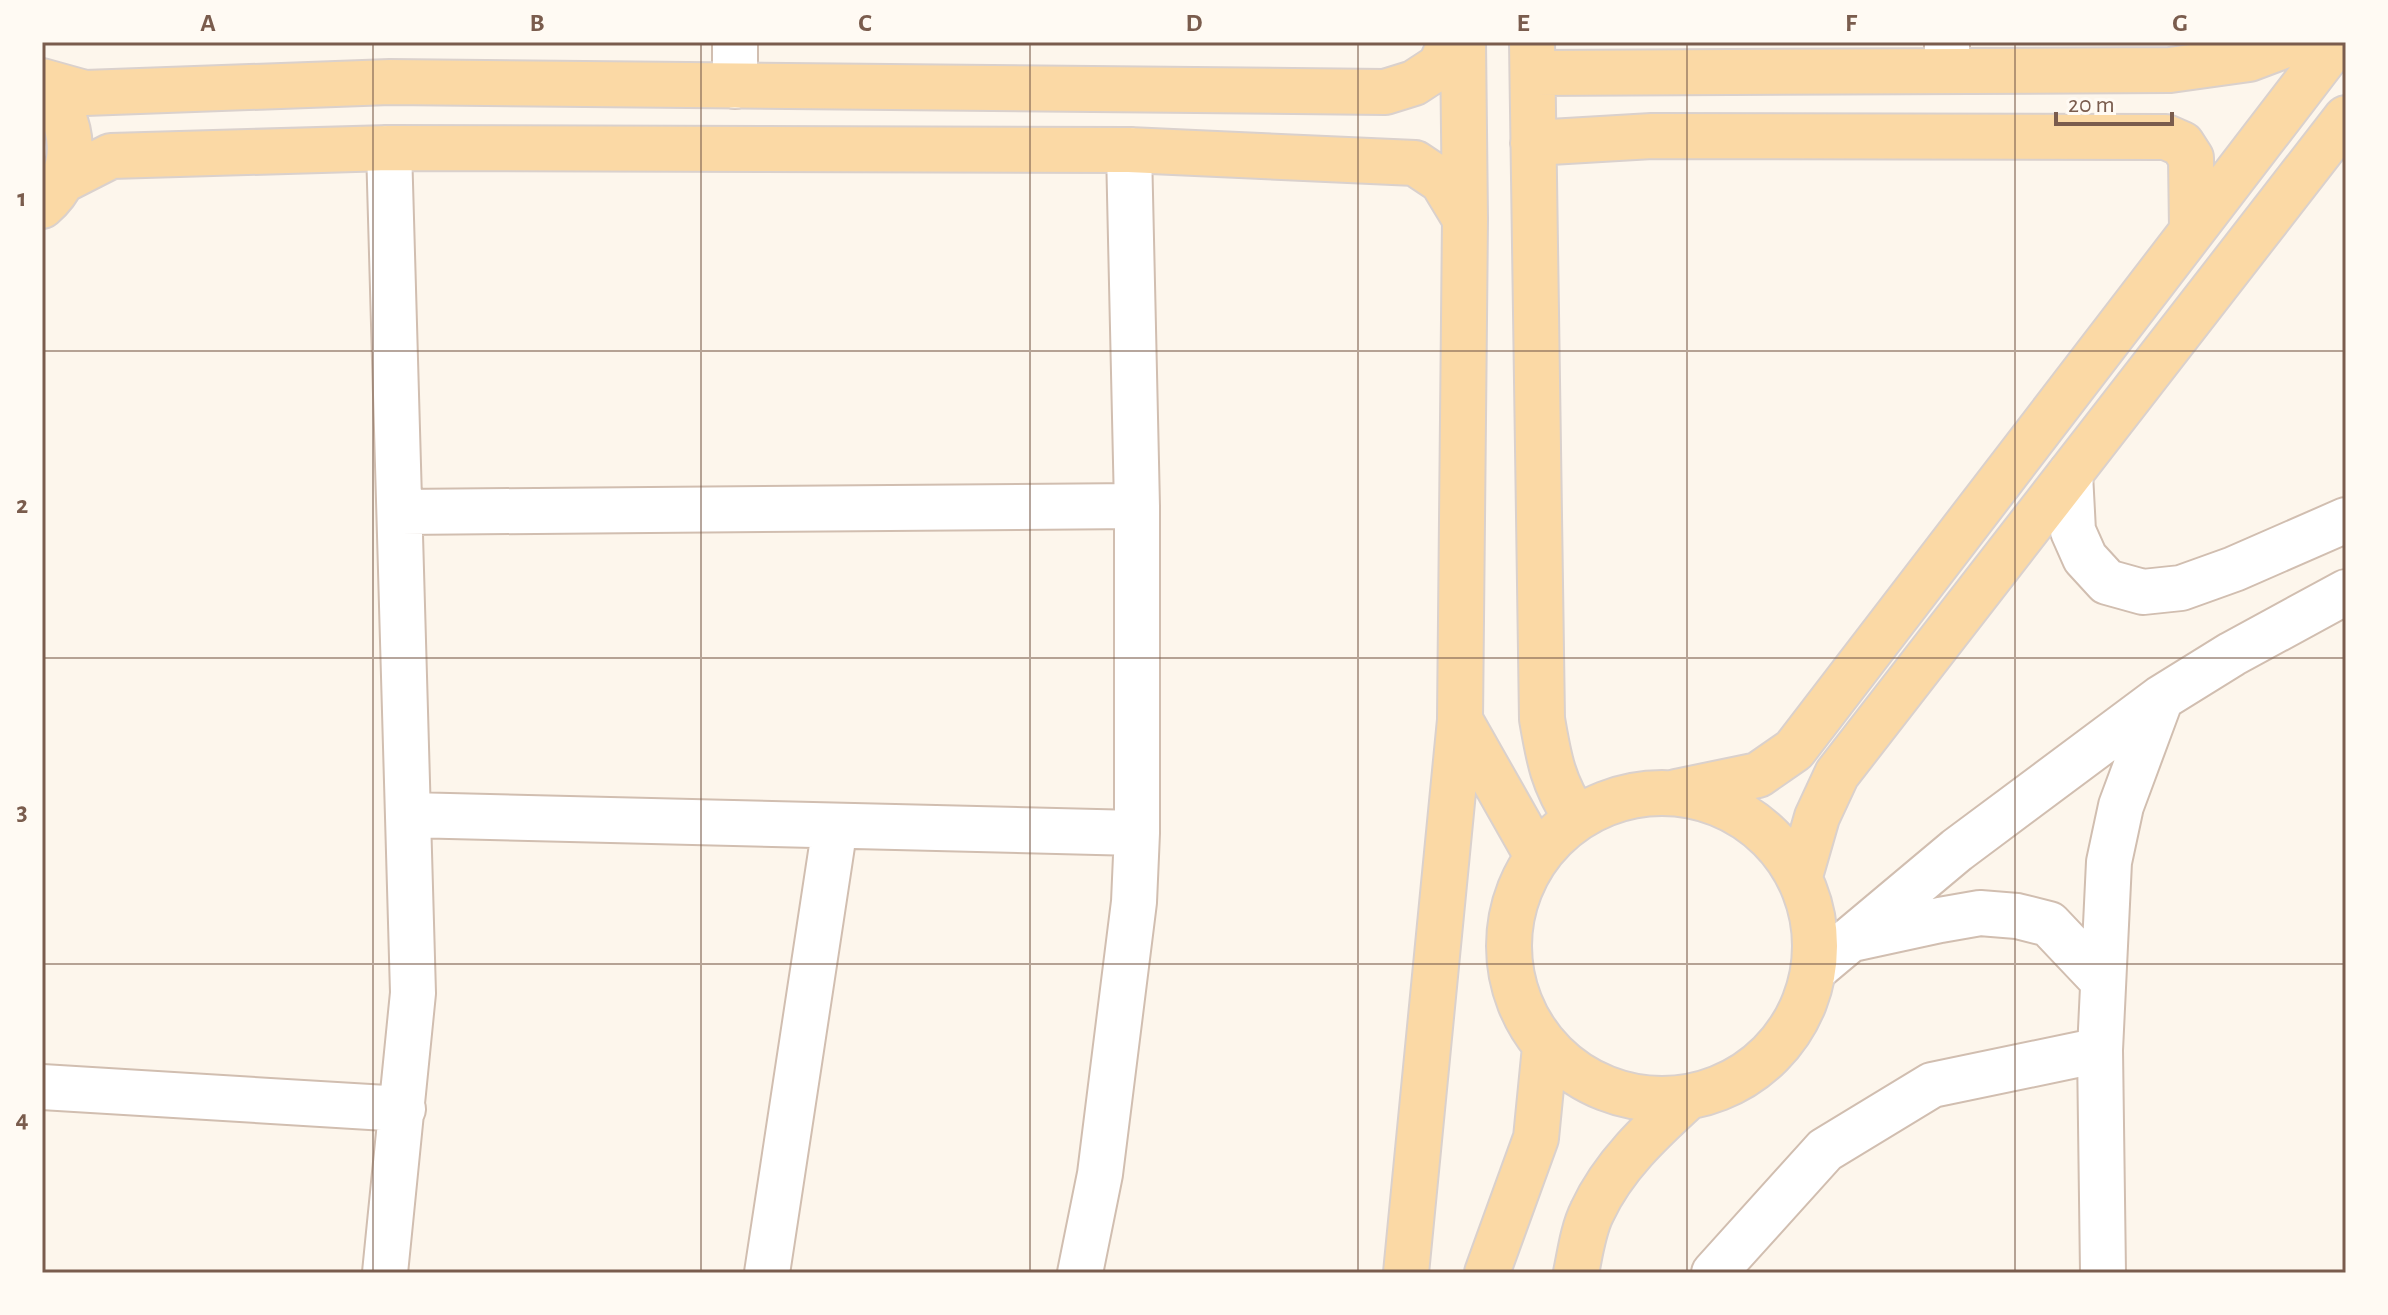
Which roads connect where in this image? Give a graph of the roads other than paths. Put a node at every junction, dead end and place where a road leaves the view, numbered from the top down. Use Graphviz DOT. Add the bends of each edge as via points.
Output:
graph roads {
  1 [pos="735,42"];
  2 [pos="1451,42"];
  3 [pos="1463,42"];
  4 [pos="2294,42"];
  5 [pos="2337,42"];
  6 [pos="1947,57"];
  7 [pos="1533,58"];
  8 [pos="42,83"];
  9 [pos="735,86"];
  10 [pos="2346,118"];
  11 [pos="1533,143"];
  12 [pos="389,148"];
  13 [pos="1129,150"];
  14 [pos="52,194"];
  15 [pos="1465,219"];
  16 [pos="2192,229"];
  17 [pos="2070,474"];
  18 [pos="1137,506"];
  19 [pos="401,512"];
  20 [pos="2346,520"];
  21 [pos="2346,592"];
  22 [pos="2161,698"];
  23 [pos="1460,720"];
  24 [pos="1676,792"];
  25 [pos="409,815"];
  26 [pos="1576,818"];
  27 [pos="835,826"];
  28 [pos="1137,833"];
  29 [pos="1537,856"];
  30 [pos="1800,876"];
  31 [pos="1849,940"];
  32 [pos="1815,969"];
  33 [pos="2103,981"];
  34 [pos="1545,1047"];
  35 [pos="2100,1050"];
  36 [pos="42,1087"];
  37 [pos="1688,1097"];
  38 [pos="403,1109"];
  39 [pos="385,1273"];
  40 [pos="767,1273"];
  41 [pos="1080,1273"];
  42 [pos="1406,1273"];
  43 [pos="1487,1273"];
  44 [pos="1576,1273"];
  45 [pos="1714,1273"];
  46 [pos="2103,1273"];
  1 -- 9 [label="street"];
  2 -- 9 [label="main road" via="1440,66 1414,83 1385,92"];
  3 -- 15 [label="main road"];
  4 -- 6 [label="main road" via="2249,59 2170,70"];
  5 -- 16 [label="main road"];
  6 -- 7 [label="main road"];
  7 -- 11 [label="main road"];
  8 -- 9 [label="main road" via="85,93 390,82"];
  8 -- 14 [label="main road" via="57,100 68,126 70,154"];
  10 -- 17 [label="main road"];
  11 -- 16 [label="main road" via="1652,136 2166,137 2182,144 2191,158"];
  11 -- 26 [label="main road" via="1542,719 1549,762"];
  12 -- 13 [label="main road"];
  12 -- 14 [label="main road" via="111,156"];
  12 -- 19 [label="street"];
  13 -- 15 [label="main road" via="1415,163 1442,181"];
  13 -- 18 [label="street"];
  15 -- 23 [label="main road"];
  16 -- 24 [label="main road" via="1794,750 1758,775"];
  17 -- 20 [label="street" via="2073,531 2085,558 2107,582 2143,592 2181,588"];
  17 -- 30 [label="main road" via="1837,774 1817,817"];
  18 -- 19 [label="street"];
  18 -- 28 [label="street"];
  19 -- 25 [label="street"];
  21 -- 22 [label="street"];
  22 -- 31 [label="street" via="1957,850"];
  22 -- 33 [label="street" via="2121,806 2109,862"];
  23 -- 29 [label="main road"];
  23 -- 42 [label="main road"];
  24 -- 26 [label="main road" via="1624,797"];
  24 -- 30 [label="main road" via="1737,812 1769,834"];
  25 -- 27 [label="street"];
  25 -- 38 [label="street" via="413,993"];
  26 -- 29 [label="main road"];
  27 -- 28 [label="street"];
  27 -- 40 [label="street"];
  28 -- 41 [label="street" via="1134,902 1104,1145"];
  29 -- 34 [label="main road" via="1514,902 1508,952 1518,1002"];
  30 -- 32 [label="main road" via="1815,921"];
  31 -- 32 [label="street"];
  31 -- 33 [label="street" via="1980,913 2017,916 2049,924"];
  32 -- 37 [label="main road" via="1800,1014 1772,1053 1734,1082"];
  33 -- 35 [label="street"];
  34 -- 37 [label="main road" via="1574,1073 1610,1091 1649,1099"];
  34 -- 43 [label="main road" via="1536,1138"];
  35 -- 45 [label="street" via="1932,1085 1825,1150"];
  35 -- 46 [label="street"];
  36 -- 38 [label="street"];
  37 -- 44 [label="main road" via="1617,1170 1591,1214"];
  38 -- 39 [label="street"];
}
